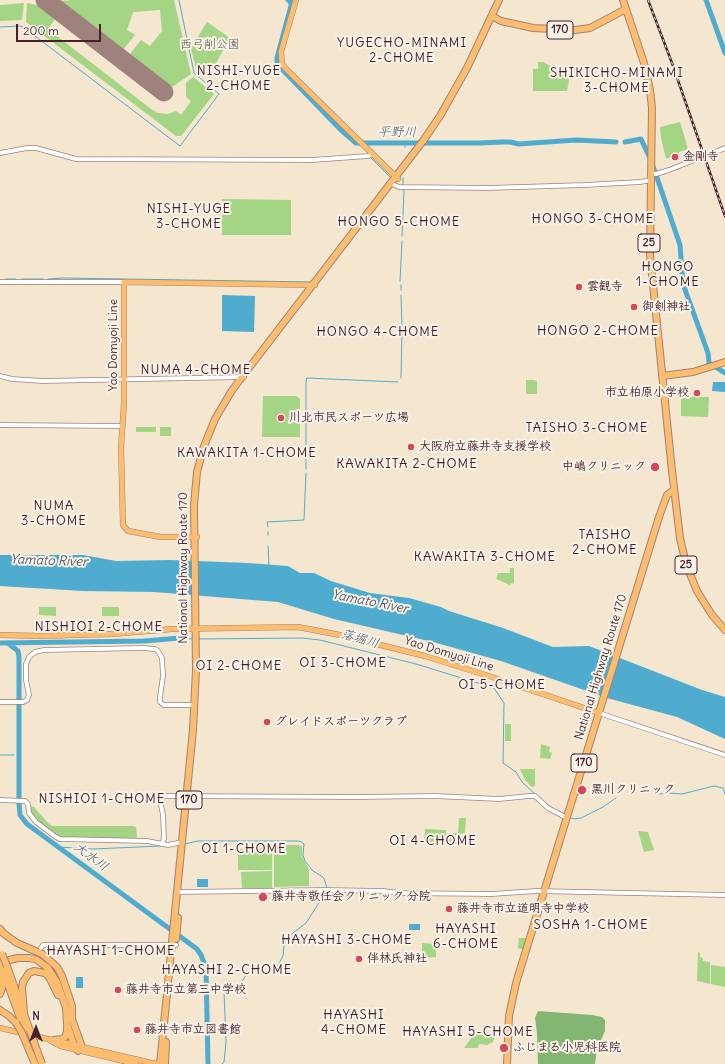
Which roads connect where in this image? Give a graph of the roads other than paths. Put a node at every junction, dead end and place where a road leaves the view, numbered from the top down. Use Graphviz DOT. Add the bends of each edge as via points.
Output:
graph roads {
  1 [pos="296,0"];
  2 [pos="499,0"];
  3 [pos="502,0"];
  4 [pos="623,0"];
  5 [pos="626,9"];
  6 [pos="493,16"];
  7 [pos="725,148"];
  8 [pos="0,153"];
  9 [pos="372,154"];
  10 [pos="654,175"];
  11 [pos="397,178"];
  12 [pos="392,184"];
  13 [pos="0,282"];
  14 [pos="124,282"];
  15 [pos="314,285"];
  16 [pos="725,362"];
  17 [pos="0,376"];
  18 [pos="662,376"];
  19 [pos="243,377"];
  20 [pos="123,380"];
  21 [pos="0,425"];
  22 [pos="122,426"];
  23 [pos="674,490"];
  24 [pos="196,539"];
  25 [pos="197,630"];
  26 [pos="725,630"];
  27 [pos="0,635"];
  28 [pos="0,702"];
  29 [pos="192,705"];
  30 [pos="599,712"];
  31 [pos="725,754"];
  32 [pos="188,796"];
  33 [pos="0,800"];
  34 [pos="567,817"];
  35 [pos="183,841"];
  36 [pos="162,843"];
  37 [pos="544,891"];
  38 [pos="179,892"];
  39 [pos="725,895"];
  40 [pos="0,929"];
  41 [pos="174,941"];
  42 [pos="41,948"];
  43 [pos="2,960"];
  44 [pos="0,994"];
  45 [pos="0,1010"];
  46 [pos="24,1013"];
  47 [pos="73,1013"];
  48 [pos="67,1024"];
  49 [pos="0,1028"];
  50 [pos="27,1030"];
  51 [pos="45,1038"];
  52 [pos="54,1040"];
  53 [pos="74,1045"];
  54 [pos="80,1049"];
  55 [pos="36,1064"];
  56 [pos="42,1064"];
  57 [pos="136,1064"];
  58 [pos="156,1064"];
  59 [pos="160,1064"];
  60 [pos="165,1064"];
  61 [pos="507,1064"];
  1 -- 9 [label="main road" via="281,52 282,64"];
  2 -- 6 [label="highway, National Highway Route 170 / 170"];
  3 -- 6 [label="highway, National Highway Route 170 / 170"];
  4 -- 5 [label="highway, 25"];
  5 -- 6 [label="highway, 170" via="590,28 580,30 533,28"];
  5 -- 10 [label="highway, 25" via="650,86"];
  6 -- 11 [label="highway, National Highway Route 170 / 170" via="440,116 424,143"];
  7 -- 10 [label="street"];
  8 -- 9 [label="street" via="36,148 76,159 298,160"];
  9 -- 11 [label="main road"];
  10 -- 12 [label="street" via="640,182 585,185 495,188 399,187"];
  10 -- 18 [label="highway, 25" via="650,255"];
  11 -- 12 [label="highway, National Highway Route 170 / 170"];
  12 -- 15 [label="highway, National Highway Route 170 / 170"];
  13 -- 14 [label="street"];
  14 -- 15 [label="main road, Yao Domyoji Line"];
  14 -- 20 [label="main road, Yao Domyoji Line"];
  15 -- 19 [label="highway, National Highway Route 170 / 170"];
  16 -- 18 [label="highway" via="694,372"];
  17 -- 20 [label="street" via="43,381"];
  18 -- 23 [label="highway, 25"];
  19 -- 20 [label="street"];
  19 -- 24 [label="highway, National Highway Route 170 / 170" via="215,419 197,472"];
  20 -- 22 [label="main road, Yao Domyoji Line"];
  21 -- 22 [label="street"];
  22 -- 24 [label="main road, Yao Domyoji Line" via="122,508 125,529 167,537"];
  23 -- 26 [label="highway, 25" via="680,538 691,578 704,603"];
  23 -- 30 [label="highway, National Highway Route 170 / 170" via="667,494 665,499"];
  24 -- 25 [label="highway, National Highway Route 170 / 170"];
  25 -- 27 [label="main road, Yao Domyoji Line"];
  25 -- 30 [label="main road, Yao Domyoji Line" via="288,626 313,629 438,660"];
  25 -- 32 [label="highway, National Highway Route 170 / 170" via="197,712"];
  28 -- 29 [label="street" via="26,702 29,697 26,664 35,652 143,648 155,649 162,658 160,702"];
  30 -- 31 [label="street"];
  30 -- 34 [label="highway, National Highway Route 170 / 170"];
  32 -- 34 [label="street" via="435,796 499,799 535,796 548,808"];
  32 -- 35 [label="highway, National Highway Route 170 / 170"];
  32 -- 36 [label="street" via="161,798 164,839"];
  33 -- 36 [label="street" via="27,802 29,813 36,822 60,840"];
  34 -- 37 [label="highway, National Highway Route 170 / 170"];
  35 -- 36 [label="street"];
  35 -- 38 [label="highway, National Highway Route 170 / 170"];
  37 -- 38 [label="street" via="492,894 325,890"];
  37 -- 39 [label="street"];
  37 -- 61 [label="highway, National Highway Route 170 / 170" via="510,1007"];
  38 -- 41 [label="highway, National Highway Route 170 / 170"];
  40 -- 47 [label="highway" via="13,941 42,954 57,967"];
  41 -- 42 [label="street" via="43,945"];
  41 -- 59 [label="highway, National Highway Route 170 / 170"];
  41 -- 60 [label="highway, National Highway Route 170 / 170"];
  43 -- 44 [label="highway"];
  43 -- 46 [label="highway"];
  43 -- 47 [label="highway" via="27,956 45,962 55,972"];
  43 -- 48 [label="highway" via="30,958 48,968 57,982 66,1008"];
  43 -- 50 [label="highway"];
  45 -- 55 [label="highway, bridge" via="16,1023"];
  46 -- 48 [label="highway" via="23,982 29,973 40,971 49,977 56,990"];
  46 -- 50 [label="highway"];
  47 -- 54 [label="highway" via="72,1019"];
  48 -- 52 [label="highway" via="65,1037"];
  48 -- 53 [label="highway"];
  49 -- 51 [label="main road"];
  50 -- 55 [label="highway, bridge"];
  50 -- 56 [label="highway, bridge"];
  51 -- 52 [label="main road"];
  51 -- 54 [label="main road" via="61,1046"];
  52 -- 53 [label="main road"];
  53 -- 54 [label="highway"];
  54 -- 57 [label="main road"];
  54 -- 58 [label="main road"];
}
